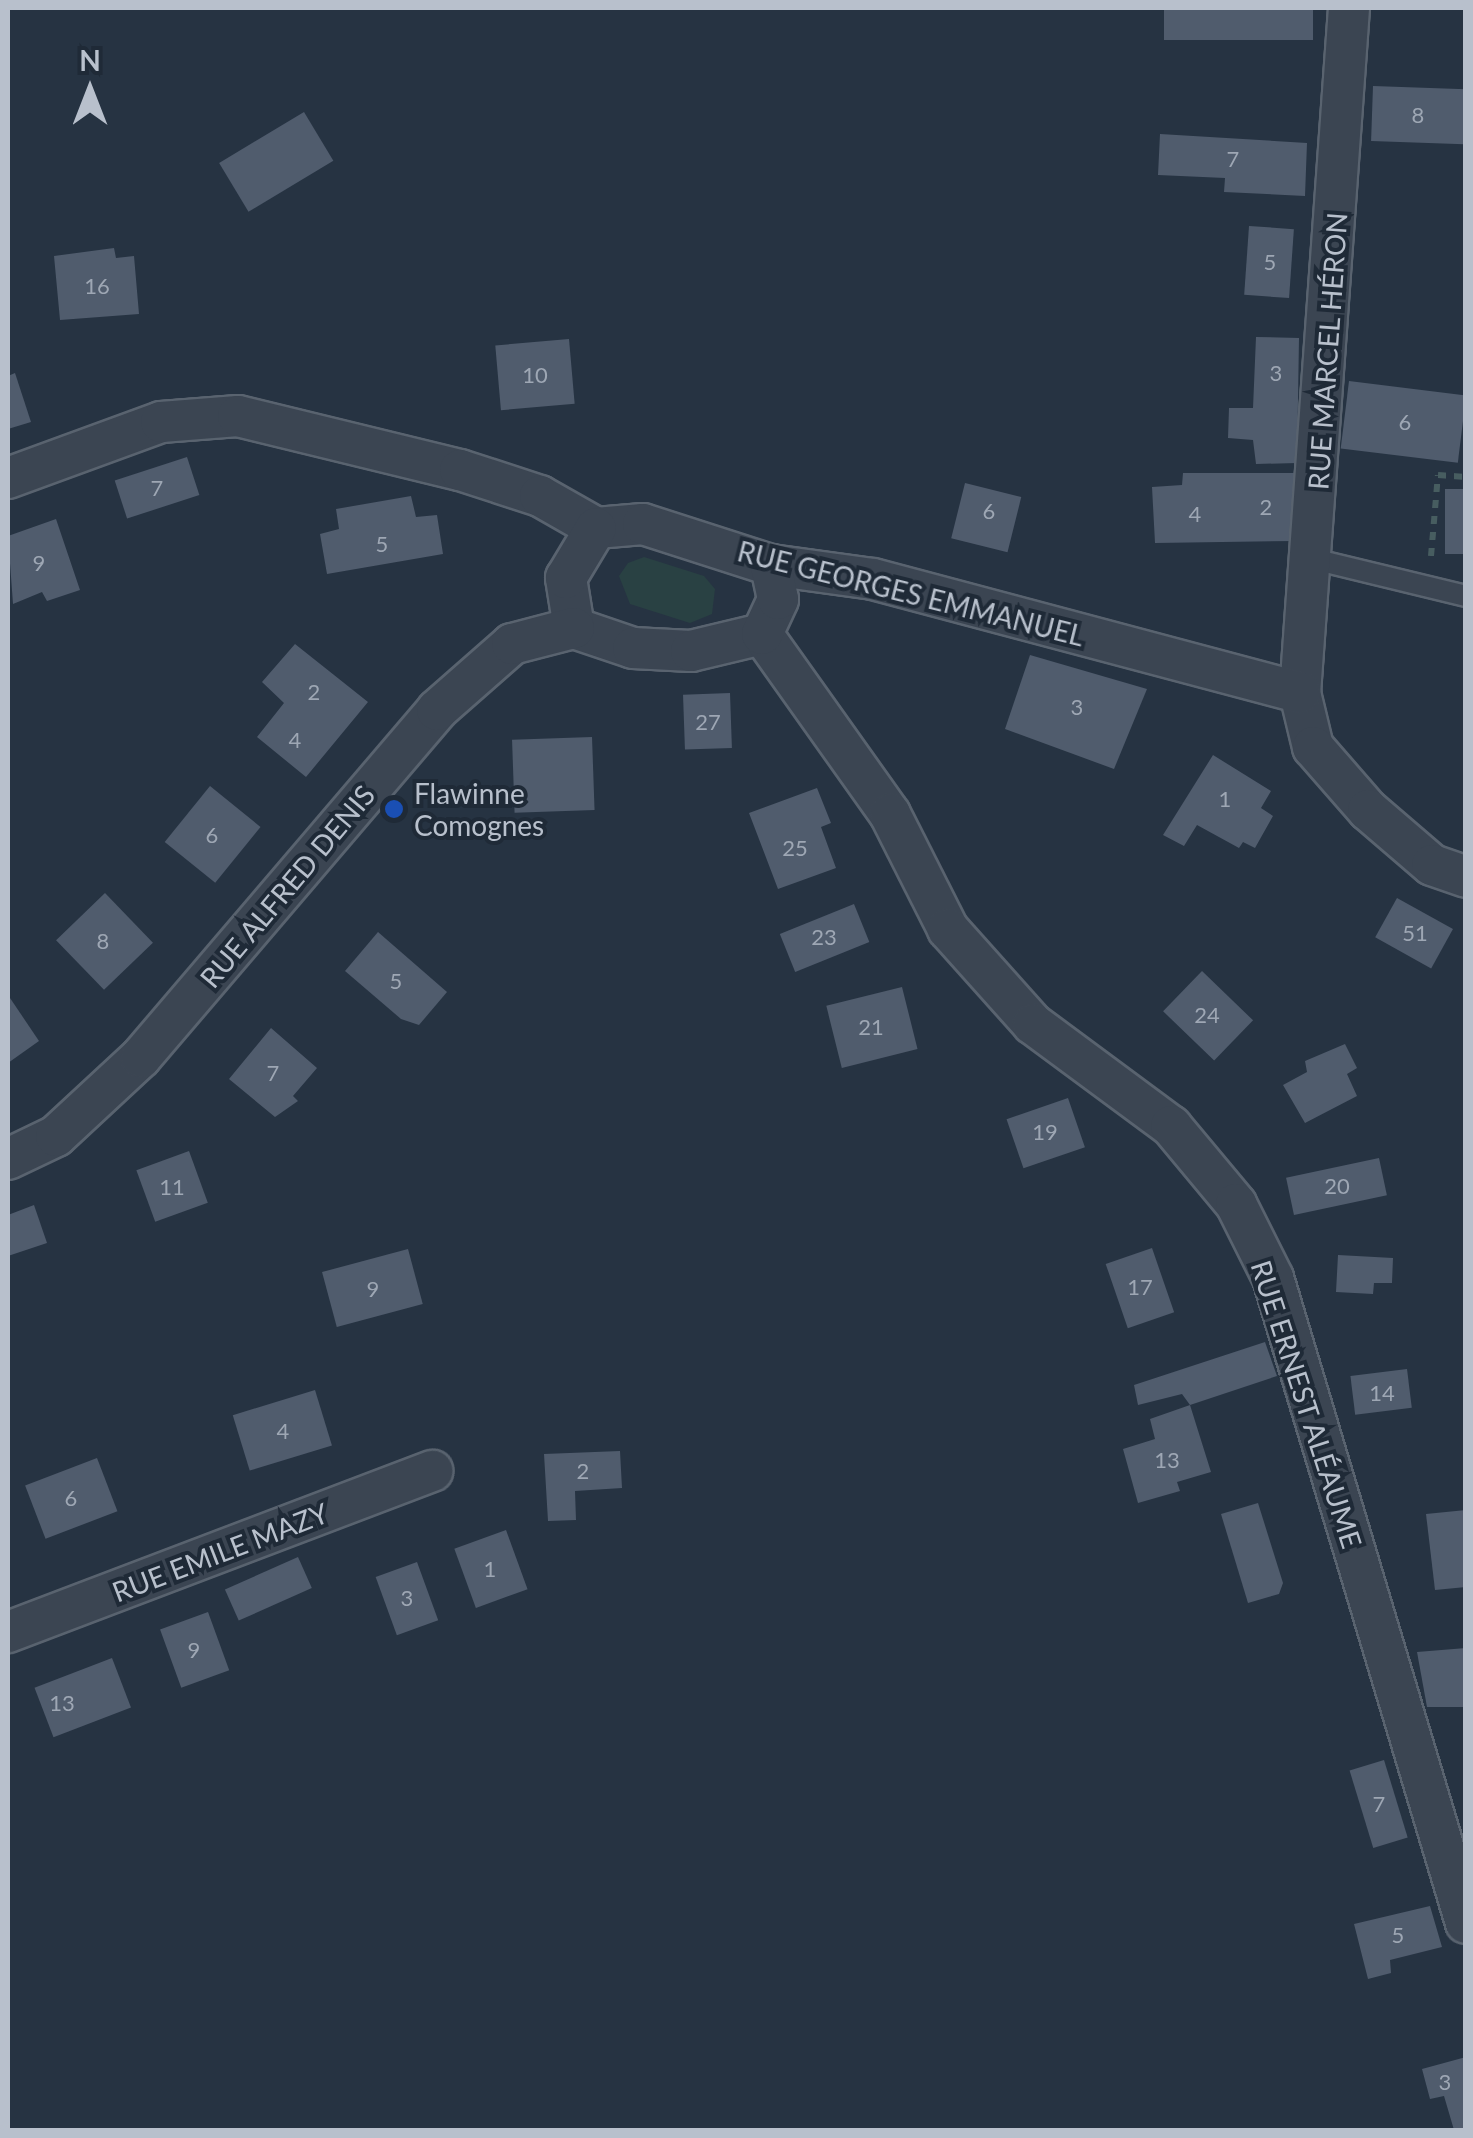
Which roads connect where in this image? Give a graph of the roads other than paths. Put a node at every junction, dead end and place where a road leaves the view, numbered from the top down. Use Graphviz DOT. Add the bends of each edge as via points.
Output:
graph roads {
  1 [pos="1349,8"];
  2 [pos="8,478"];
  3 [pos="596,528"];
  4 [pos="1314,559"];
  5 [pos="771,565"];
  6 [pos="1466,596"];
  7 [pos="574,628"];
  8 [pos="762,634"];
  9 [pos="1300,694"];
  10 [pos="1466,877"];
  11 [pos="8,1159"];
  12 [pos="432,1471"];
  13 [pos="8,1632"];
  14 [pos="1466,1923"];
  1 -- 4 [label="street, RUE MARCEL HÉRON"];
  2 -- 3 [label="street" via="161,422 238,416 540,496"];
  3 -- 5 [label="street, RUE GEORGES EMMANUEL" via="643,524"];
  3 -- 7 [label="street" via="566,578"];
  4 -- 6 [label="lane"];
  4 -- 9 [label="street, RUE MARCEL HÉRON"];
  5 -- 8 [label="street" via="778,599"];
  5 -- 9 [label="street, RUE GEORGES EMMANUEL" via="873,580"];
  7 -- 8 [label="street" via="633,648 692,651"];
  7 -- 11 [label="street, RUE ALFRED DENIS" via="512,644 437,710 141,1057 56,1136"];
  8 -- 14 [label="street, RUE ERNEST ALÉAUME" via="890,814 948,929 1032,1024 1171,1126 1236,1204 1273,1278"];
  9 -- 10 [label="street, RUE MARCEL HÉRON" via="1312,747 1368,810 1432,864"];
  12 -- 13 [label="street, RUE EMILE MAZY"];
}
